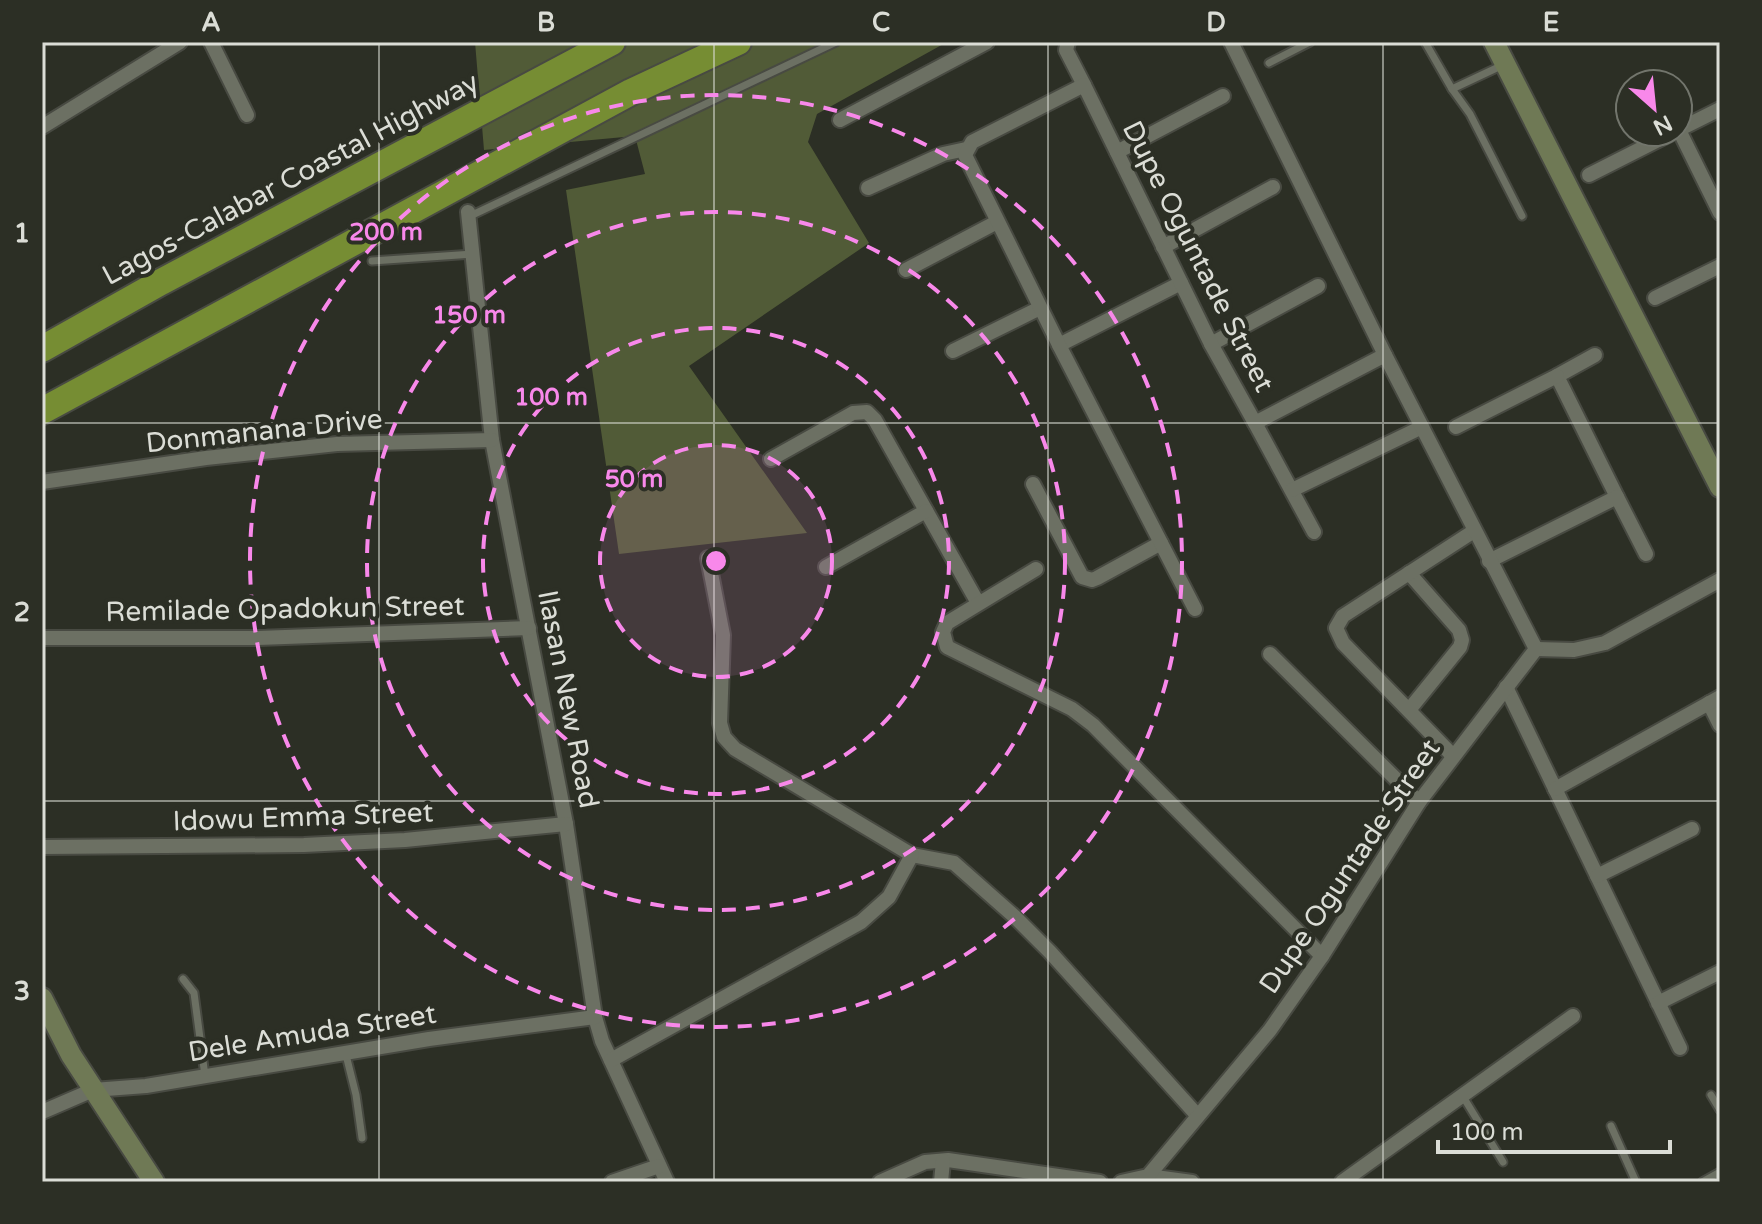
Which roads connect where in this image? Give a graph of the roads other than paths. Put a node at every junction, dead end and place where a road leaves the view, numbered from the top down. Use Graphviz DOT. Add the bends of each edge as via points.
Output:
graph roads {
  1 [pos="180,42"];
  2 [pos="211,42"];
  3 [pos="612,42"];
  4 [pos="738,42"];
  5 [pos="836,42"];
  6 [pos="987,42"];
  7 [pos="1231,42"];
  8 [pos="1310,42"];
  9 [pos="1425,42"];
  10 [pos="1494,42"];
  11 [pos="1065,45"];
  12 [pos="1269,63"];
  13 [pos="1505,64"];
  14 [pos="1084,85"];
  15 [pos="1452,89"];
  16 [pos="1223,96"];
  17 [pos="1720,109"];
  18 [pos="247,115"];
  19 [pos="840,120"];
  20 [pos="1694,122"];
  21 [pos="42,127"];
  22 [pos="1643,148"];
  23 [pos="1686,148"];
  24 [pos="966,149"];
  25 [pos="1117,152"];
  26 [pos="1589,175"];
  27 [pos="1273,187"];
  28 [pos="868,188"];
  29 [pos="1720,213"];
  30 [pos="468,214"];
  31 [pos="1522,216"];
  32 [pos="997,222"];
  33 [pos="1163,247"];
  34 [pos="473,254"];
  35 [pos="372,261"];
  36 [pos="1720,266"];
  37 [pos="906,270"];
  38 [pos="1181,283"];
  39 [pos="1318,286"];
  40 [pos="1655,298"];
  41 [pos="1040,308"];
  42 [pos="1211,344"];
  43 [pos="1059,345"];
  44 [pos="42,349"];
  45 [pos="953,351"];
  46 [pos="1385,355"];
  47 [pos="1595,355"];
  48 [pos="1557,376"];
  49 [pos="42,411"];
  50 [pos="1255,423"];
  51 [pos="1422,427"];
  52 [pos="1456,427"];
  53 [pos="492,440"];
  54 [pos="771,459"];
  55 [pos="42,482"];
  56 [pos="1033,484"];
  57 [pos="1720,487"];
  58 [pos="1292,490"];
  59 [pos="1617,497"];
  60 [pos="926,511"];
  61 [pos="1474,531"];
  62 [pos="1314,532"];
  63 [pos="1161,543"];
  64 [pos="1646,554"];
  65 [pos="708,558"];
  66 [pos="1489,561"];
  67 [pos="826,567"];
  68 [pos="1036,569"];
  69 [pos="1409,573"];
  70 [pos="1720,580"];
  71 [pos="978,603"];
  72 [pos="1195,609"];
  73 [pos="529,628"];
  74 [pos="42,638"];
  75 [pos="1536,649"];
  76 [pos="1270,654"];
  77 [pos="1506,687"];
  78 [pos="1714,700"];
  79 [pos="1409,710"];
  80 [pos="1720,725"];
  81 [pos="1453,756"];
  82 [pos="1555,789"];
  83 [pos="1419,802"];
  84 [pos="566,824"];
  85 [pos="1692,829"];
  86 [pos="42,847"];
  87 [pos="912,855"];
  88 [pos="1597,876"];
  89 [pos="1322,956"];
  90 [pos="1720,972"];
  91 [pos="183,979"];
  92 [pos="42,998"];
  93 [pos="1658,1003"];
  94 [pos="1573,1016"];
  95 [pos="595,1017"];
  96 [pos="1680,1048"];
  97 [pos="346,1055"];
  98 [pos="611,1060"];
  99 [pos="205,1076"];
  100 [pos="93,1090"];
  101 [pos="1462,1095"];
  102 [pos="1711,1095"];
  103 [pos="1720,1110"];
  104 [pos="42,1112"];
  105 [pos="1197,1115"];
  106 [pos="1611,1126"];
  107 [pos="362,1138"];
  108 [pos="943,1161"];
  109 [pos="1503,1162"];
  110 [pos="659,1166"];
  111 [pos="1720,1172"];
  112 [pos="1148,1176"];
  113 [pos="154,1182"];
  114 [pos="612,1182"];
  115 [pos="667,1182"];
  116 [pos="880,1182"];
  117 [pos="941,1182"];
  118 [pos="1100,1182"];
  119 [pos="1121,1182"];
  120 [pos="1192,1182"];
  121 [pos="1342,1182"];
  122 [pos="1636,1182"];
  123 [pos="1702,1182"];
  1 -- 21 [label="street"];
  2 -- 18 [label="street"];
  3 -- 44 [label="highway, Lagos-Calabar Coastal Highway"];
  4 -- 49 [label="highway" via="631,92"];
  5 -- 30 [label="lane"];
  6 -- 19 [label="street"];
  7 -- 46 [label="street"];
  8 -- 12 [label="lane"];
  9 -- 15 [label="lane"];
  10 -- 13 [label="street"];
  11 -- 14 [label="street, Dupe Oguntade Street"];
  13 -- 15 [label="lane"];
  13 -- 57 [label="street"];
  14 -- 24 [label="street"];
  14 -- 25 [label="street, Dupe Oguntade Street"];
  15 -- 31 [label="lane"];
  16 -- 25 [label="street"];
  17 -- 20 [label="street"];
  22 -- 26 [label="street"];
  23 -- 29 [label="street"];
  24 -- 28 [label="street"];
  24 -- 32 [label="street" via="967,162"];
  25 -- 33 [label="street, Dupe Oguntade Street"];
  27 -- 33 [label="street"];
  30 -- 34 [label="street, Ilasan New Road"];
  32 -- 37 [label="street"];
  32 -- 41 [label="street"];
  33 -- 38 [label="street, Dupe Oguntade Street"];
  34 -- 35 [label="lane"];
  34 -- 53 [label="street, Ilasan New Road"];
  36 -- 40 [label="street"];
  38 -- 42 [label="street, Dupe Oguntade Street"];
  38 -- 43 [label="street"];
  39 -- 42 [label="street"];
  41 -- 43 [label="street"];
  41 -- 45 [label="street"];
  42 -- 50 [label="street, Dupe Oguntade Street"];
  43 -- 63 [label="street"];
  46 -- 50 [label="street, Dupe Oguntade Street"];
  46 -- 51 [label="street"];
  47 -- 48 [label="street"];
  48 -- 52 [label="street"];
  48 -- 59 [label="street"];
  50 -- 58 [label="street"];
  51 -- 58 [label="street"];
  51 -- 61 [label="street"];
  53 -- 55 [label="street, Donmanana Drive" via="337,444"];
  53 -- 73 [label="street, Ilasan New Road"];
  54 -- 60 [label="street" via="853,413 867,412"];
  56 -- 63 [label="street" via="1082,577 1097,578"];
  58 -- 62 [label="street"];
  59 -- 64 [label="street"];
  59 -- 66 [label="street"];
  60 -- 67 [label="street"];
  60 -- 71 [label="street"];
  61 -- 66 [label="street"];
  61 -- 69 [label="street"];
  63 -- 72 [label="street"];
  65 -- 87 [label="street" via="723,635 724,737 735,749"];
  66 -- 75 [label="street"];
  68 -- 71 [label="street"];
  69 -- 79 [label="street" via="1462,640"];
  69 -- 79 [label="street" via="1343,616 1336,628 1343,643"];
  70 -- 75 [label="street" via="1605,643 1574,650"];
  71 -- 89 [label="street" via="947,623 947,647 1072,709 1093,725"];
  73 -- 74 [label="street, Remilade Opadokun Street" via="258,638"];
  73 -- 84 [label="street, Ilasan New Road"];
  75 -- 77 [label="street, Dupe Oguntade Street"];
  76 -- 83 [label="street"];
  77 -- 81 [label="street, Dupe Oguntade Street"];
  77 -- 82 [label="street"];
  78 -- 80 [label="street"];
  78 -- 82 [label="street"];
  79 -- 81 [label="street"];
  81 -- 83 [label="street, Dupe Oguntade Street"];
  82 -- 88 [label="street"];
  83 -- 89 [label="street, Dupe Oguntade Street"];
  84 -- 86 [label="street, Idowu Emma Street" via="304,845"];
  84 -- 95 [label="street, Ilasan New Road"];
  85 -- 88 [label="street"];
  87 -- 98 [label="street" via="889,897 861,922"];
  87 -- 105 [label="street" via="954,863 1015,917"];
  88 -- 93 [label="street"];
  89 -- 105 [label="street, Dupe Oguntade Street" via="1270,1030"];
  90 -- 93 [label="street"];
  91 -- 99 [label="lane" via="194,993"];
  92 -- 100 [label="street"];
  93 -- 96 [label="street"];
  94 -- 101 [label="street"];
  95 -- 97 [label="street, Dele Amuda Street"];
  95 -- 98 [label="street, Ilasan New Road"];
  97 -- 99 [label="street, Dele Amuda Street"];
  97 -- 107 [label="lane"];
  98 -- 110 [label="street, Ilasan New Road"];
  99 -- 100 [label="street, Dele Amuda Street"];
  100 -- 104 [label="street, Dele Amuda Street"];
  100 -- 113 [label="street"];
  101 -- 109 [label="lane"];
  101 -- 121 [label="street"];
  102 -- 103 [label="lane"];
  105 -- 112 [label="street, Dupe Oguntade Street"];
  106 -- 122 [label="lane"];
  108 -- 116 [label="street" via="925,1162"];
  108 -- 117 [label="street"];
  108 -- 118 [label="street"];
  110 -- 114 [label="street"];
  110 -- 115 [label="street, Ilasan New Road"];
  111 -- 123 [label="lane"];
  112 -- 119 [label="street"];
  112 -- 120 [label="street"];
}
